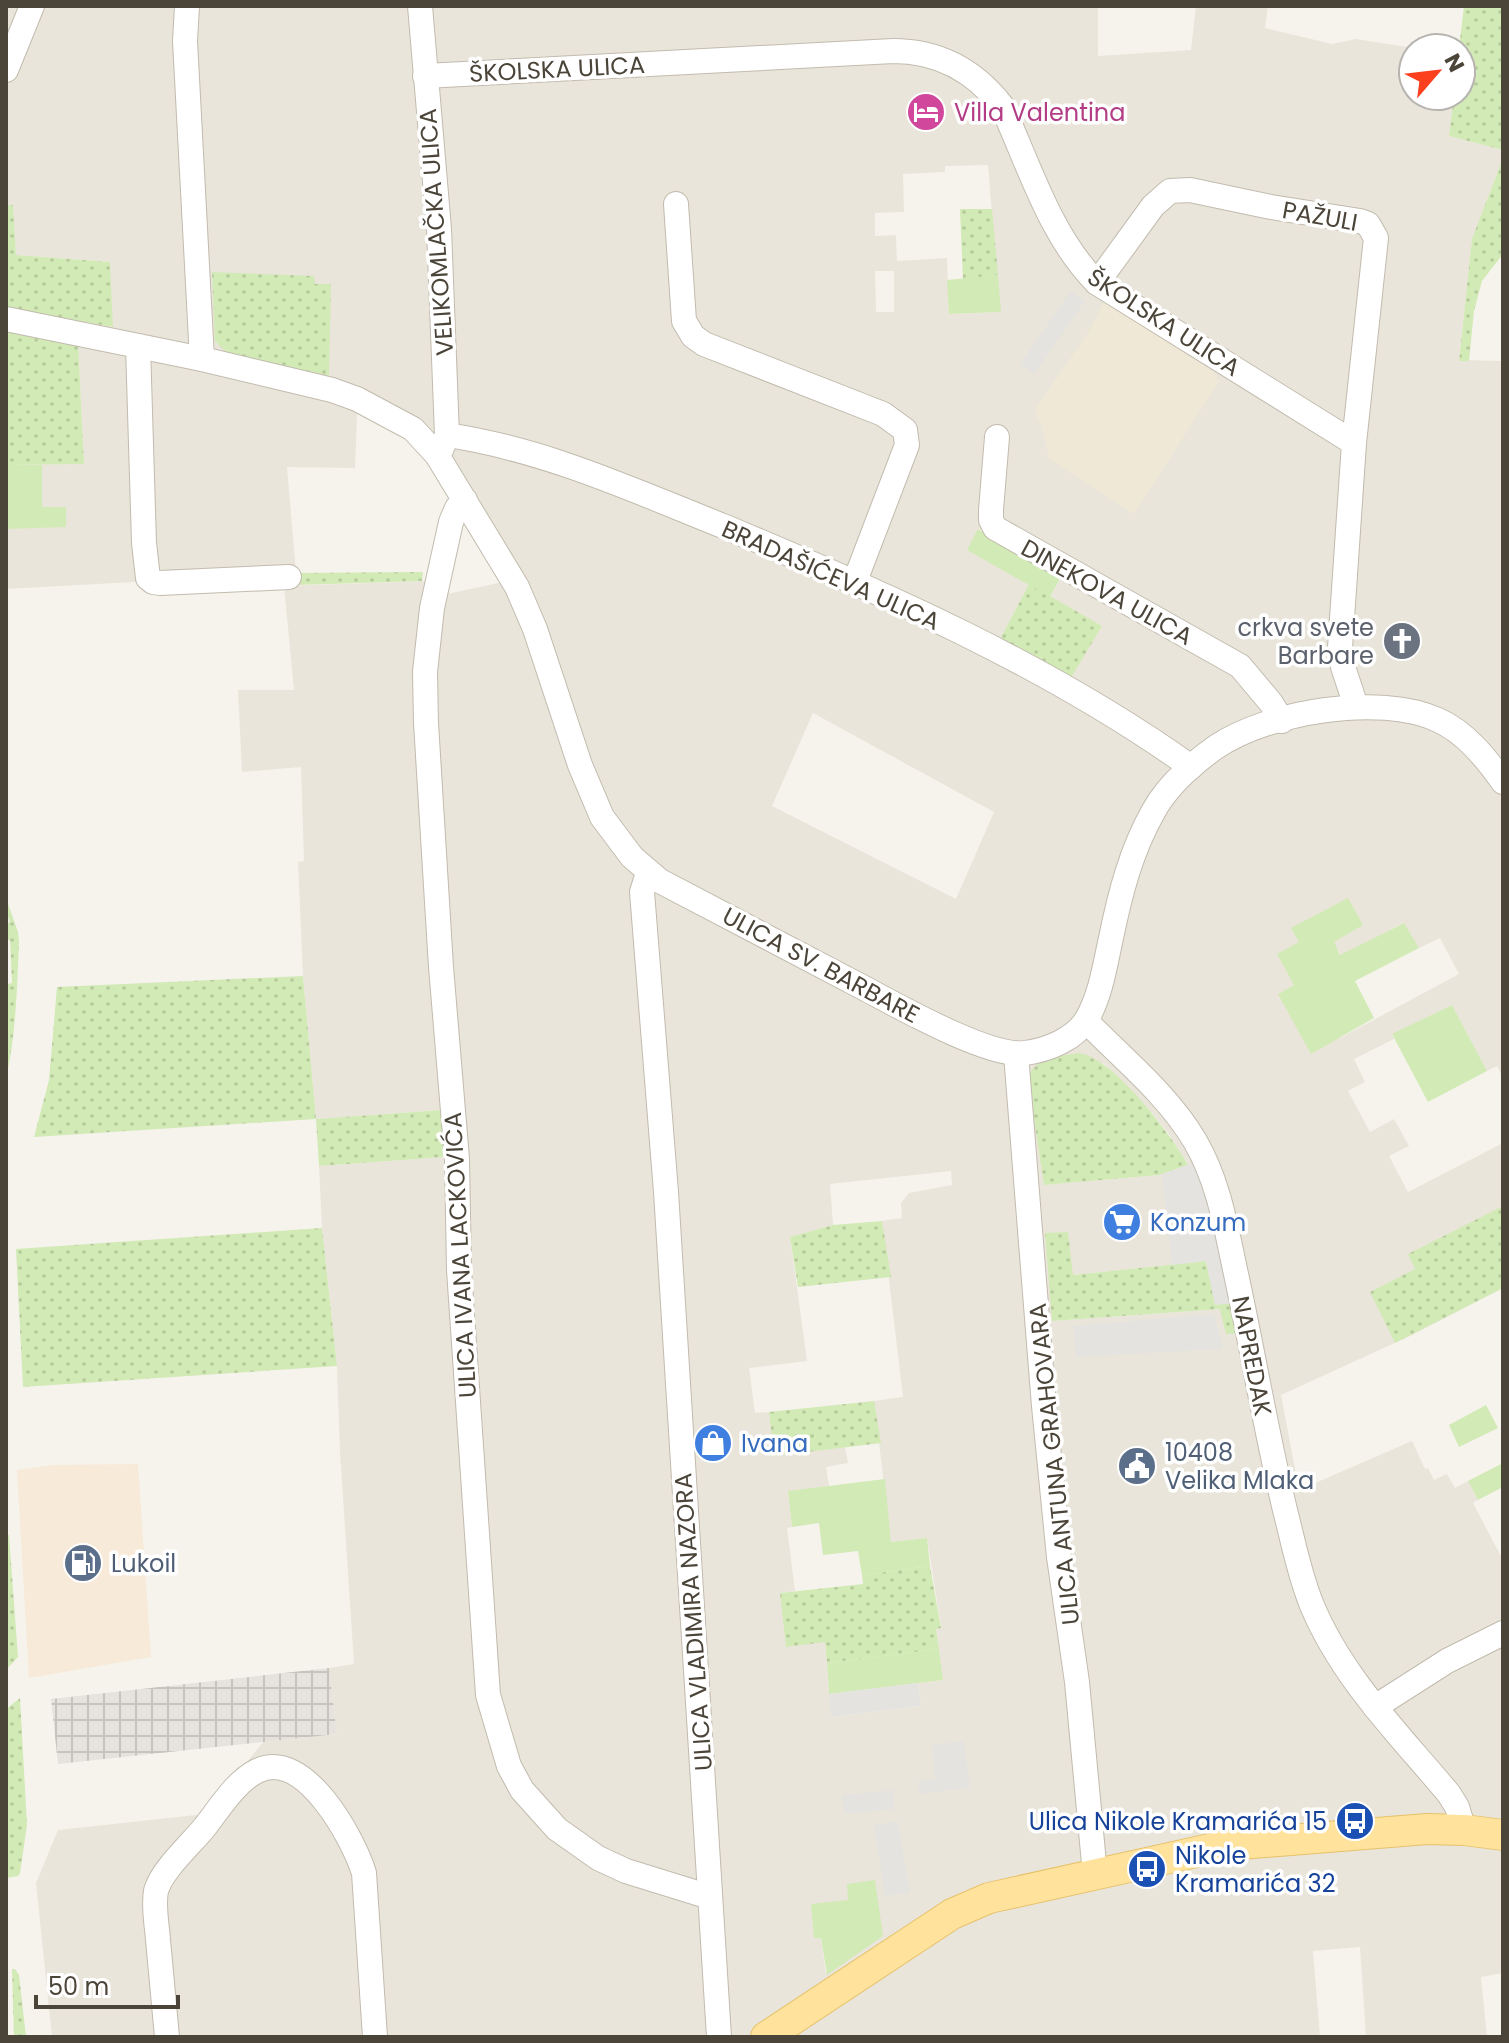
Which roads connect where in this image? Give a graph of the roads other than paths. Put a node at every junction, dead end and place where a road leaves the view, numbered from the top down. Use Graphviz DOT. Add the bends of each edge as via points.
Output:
graph roads {
  1 [pos="32,6"];
  2 [pos="187,6"];
  3 [pos="420,6"];
  4 [pos="6,70"];
  5 [pos="425,76"];
  6 [pos="676,204"];
  7 [pos="1097,283"];
  8 [pos="6,319"];
  9 [pos="138,346"];
  10 [pos="202,359"];
  11 [pos="997,437"];
  12 [pos="1354,443"];
  13 [pos="442,445"];
  14 [pos="465,500"];
  15 [pos="289,577"];
  16 [pos="855,581"];
  17 [pos="1356,706"];
  18 [pos="1282,721"];
  19 [pos="1191,767"];
  20 [pos="1503,782"];
  21 [pos="648,873"];
  22 [pos="1086,1021"];
  23 [pos="1016,1054"];
  24 [pos="1503,1633"];
  25 [pos="1375,1707"];
  26 [pos="1464,1830"];
  27 [pos="1503,1835"];
  28 [pos="1095,1874"];
  29 [pos="710,1897"];
  30 [pos="167,2037"];
  31 [pos="375,2037"];
  32 [pos="719,2037"];
  33 [pos="766,2037"];
  1 -- 4 [label="street"];
  2 -- 10 [label="street"];
  3 -- 5 [label="street, VELIKOMLAČKA ULICA"];
  5 -- 7 [label="street, ŠKOLSKA ULICA" via="893,51 940,58 973,77 1002,106 1061,234"];
  5 -- 13 [label="street, VELIKOMLAČKA ULICA" via="439,229"];
  6 -- 16 [label="street" via="684,321 693,336 883,414 905,430 907,445"];
  7 -- 12 [label="street, ŠKOLSKA ULICA"];
  7 -- 12 [label="street, PAŽULI" via="1134,229 1170,191 1190,190 1368,224 1376,238"];
  8 -- 9 [label="street, ULICA SV. BARBARE"];
  9 -- 10 [label="street, ULICA SV. BARBARE"];
  9 -- 15 [label="street" via="148,578 160,583"];
  10 -- 13 [label="street, ULICA SV. BARBARE" via="332,390"];
  11 -- 18 [label="street, DINEKOVA ULICA" via="991,510 995,528 1240,666"];
  12 -- 17 [label="street" via="1340,648"];
  13 -- 14 [label="street, ULICA SV. BARBARE"];
  13 -- 16 [label="street, BRADAŠIĆEVA ULICA" via="504,445 568,466"];
  14 -- 21 [label="street, ULICA SV. BARBARE" via="517,587 535,629 595,804"];
  14 -- 29 [label="street, ULICA IVANA LACKOVIĆA" via="451,522 432,608 425,672 488,1695 509,1766 522,1790 557,1829 626,1871"];
  16 -- 19 [label="street, BRADAŠIĆEVA ULICA" via="1052,682"];
  17 -- 18 [label="street"];
  17 -- 20 [label="street" via="1380,706 1438,720 1486,758"];
  18 -- 19 [label="street" via="1217,747"];
  19 -- 22 [label="street" via="1155,807 1142,832"];
  21 -- 23 [label="street, ULICA SV. BARBARE" via="922,1018"];
  21 -- 29 [label="street, ULICA VLADIMIRA NAZORA" via="642,892"];
  22 -- 23 [label="street" via="1055,1045"];
  22 -- 25 [label="street, NAPREDAK" via="1181,1120 1211,1172 1302,1577 1331,1643"];
  23 -- 28 [label="street, ULICA ANTUNA GRAHOVARA" via="1044,1406"];
  24 -- 25 [label="street"];
  25 -- 26 [label="street, NAPREDAK" via="1449,1794"];
  26 -- 27 [label="main road"];
  26 -- 28 [label="main road" via="1411,1829 1240,1843"];
  28 -- 33 [label="main road" via="989,1898 952,1914"];
  29 -- 32 [label="street, ULICA VLADIMIRA NAZORA"];
  30 -- 31 [label="street" via="156,1889 238,1786 260,1769 280,1766 316,1792 357,1851 364,1873"];
}
